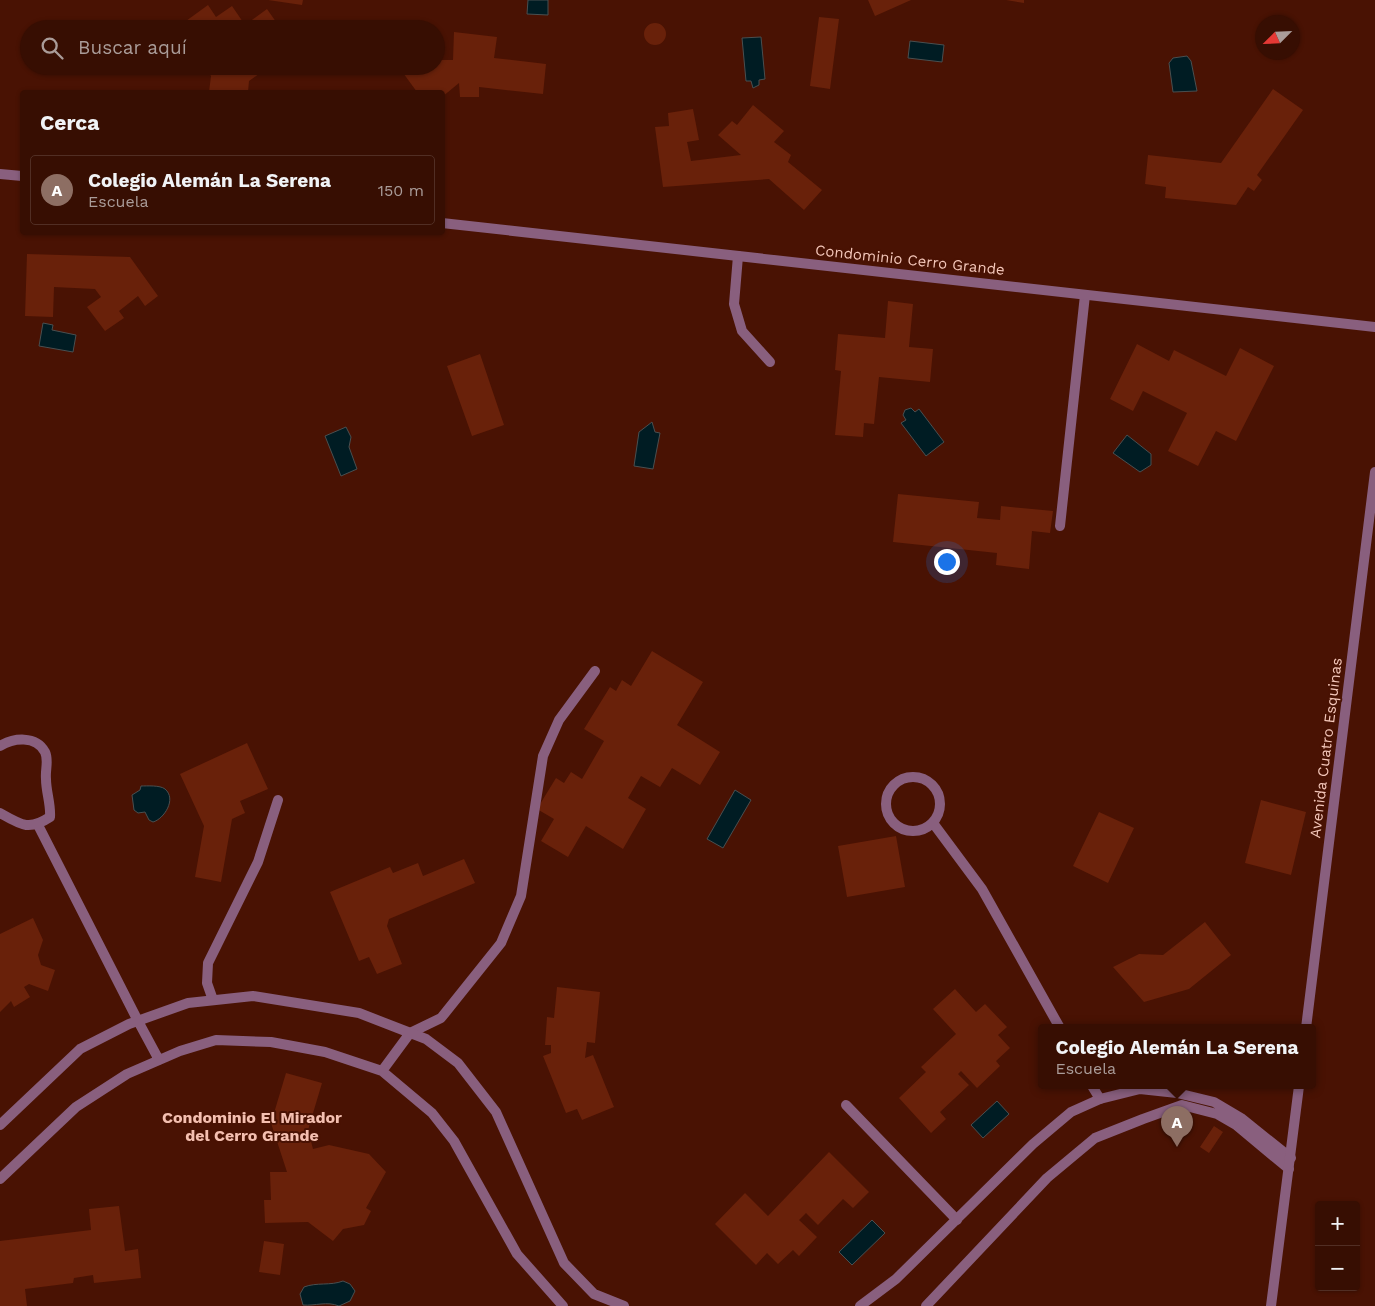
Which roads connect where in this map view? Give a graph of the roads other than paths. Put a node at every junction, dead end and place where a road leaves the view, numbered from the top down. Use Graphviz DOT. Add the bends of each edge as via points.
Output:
graph roads {
  1 [pos="0,174"];
  2 [pos="20,176"];
  3 [pos="445,223"];
  4 [pos="738,256"];
  5 [pos="1085,295"];
  6 [pos="1375,327"];
  7 [pos="770,362"];
  8 [pos="1375,472"];
  9 [pos="1060,526"];
  10 [pos="595,670"];
  11 [pos="0,746"];
  12 [pos="278,800"];
  13 [pos="0,813"];
  14 [pos="933,823"];
  15 [pos="38,825"];
  16 [pos="212,1000"];
  17 [pos="138,1021"];
  18 [pos="1058,1024"];
  19 [pos="1306,1024"];
  20 [pos="410,1033"];
  21 [pos="159,1060"];
  22 [pos="382,1071"];
  23 [pos="1094,1089"];
  24 [pos="1299,1089"];
  25 [pos="1100,1099"];
  26 [pos="846,1105"];
  27 [pos="0,1125"];
  28 [pos="1290,1158"];
  29 [pos="1289,1169"];
  30 [pos="0,1179"];
  31 [pos="957,1220"];
  32 [pos="563,1306"];
  33 [pos="624,1306"];
  34 [pos="860,1306"];
  35 [pos="926,1306"];
  36 [pos="1271,1306"];
  1 -- 2 [label="street"];
  3 -- 4 [label="street, Condominio Cerro Grande"];
  4 -- 5 [label="street, Condominio Cerro Grande"];
  4 -- 7 [label="street" via="734,304 742,331"];
  5 -- 6 [label="street, Condominio Cerro Grande"];
  5 -- 9 [label="street"];
  8 -- 19 [label="street, Avenida Cuatro Esquinas"];
  10 -- 20 [label="street" via="560,720 543,756 521,896 501,943 441,1018"];
  11 -- 15 [label="street" via="23,739 38,743 45,752 50,817"];
  12 -- 16 [label="street" via="258,862 208,963 207,983"];
  13 -- 15 [label="street" via="25,826"];
  14 -- 14 [label="street" via="940,808 940,799 932,784 925,779 908,777 892,786 886,804 891,821 898,828 917,832"];
  14 -- 18 [label="street" via="982,889"];
  15 -- 17 [label="street"];
  16 -- 17 [label="street" via="188,1003"];
  16 -- 20 [label="street" via="253,996 359,1012"];
  17 -- 21 [label="street"];
  17 -- 27 [label="street" via="80,1049"];
  20 -- 22 [label="street"];
  20 -- 33 [label="street" via="426,1039 458,1063 496,1112 564,1263 594,1294"];
  21 -- 22 [label="street" via="216,1040 271,1042 325,1052"];
  21 -- 30 [label="street" via="127,1074 76,1107"];
  22 -- 32 [label="street" via="432,1113 454,1141 517,1254"];
  23 -- 25 [label="street"];
  24 -- 28 [label="street"];
  25 -- 28 [label="street" via="1140,1089 1214,1102 1241,1118"];
  25 -- 31 [label="street" via="1071,1112 1033,1144"];
  26 -- 31 [label="street"];
  28 -- 29 [label="street"];
  29 -- 35 [label="street" via="1236,1125 1217,1114 1182,1105 1142,1119 1095,1138 1047,1178"];
  29 -- 36 [label="street"];
  31 -- 34 [label="street" via="896,1279"];
}
